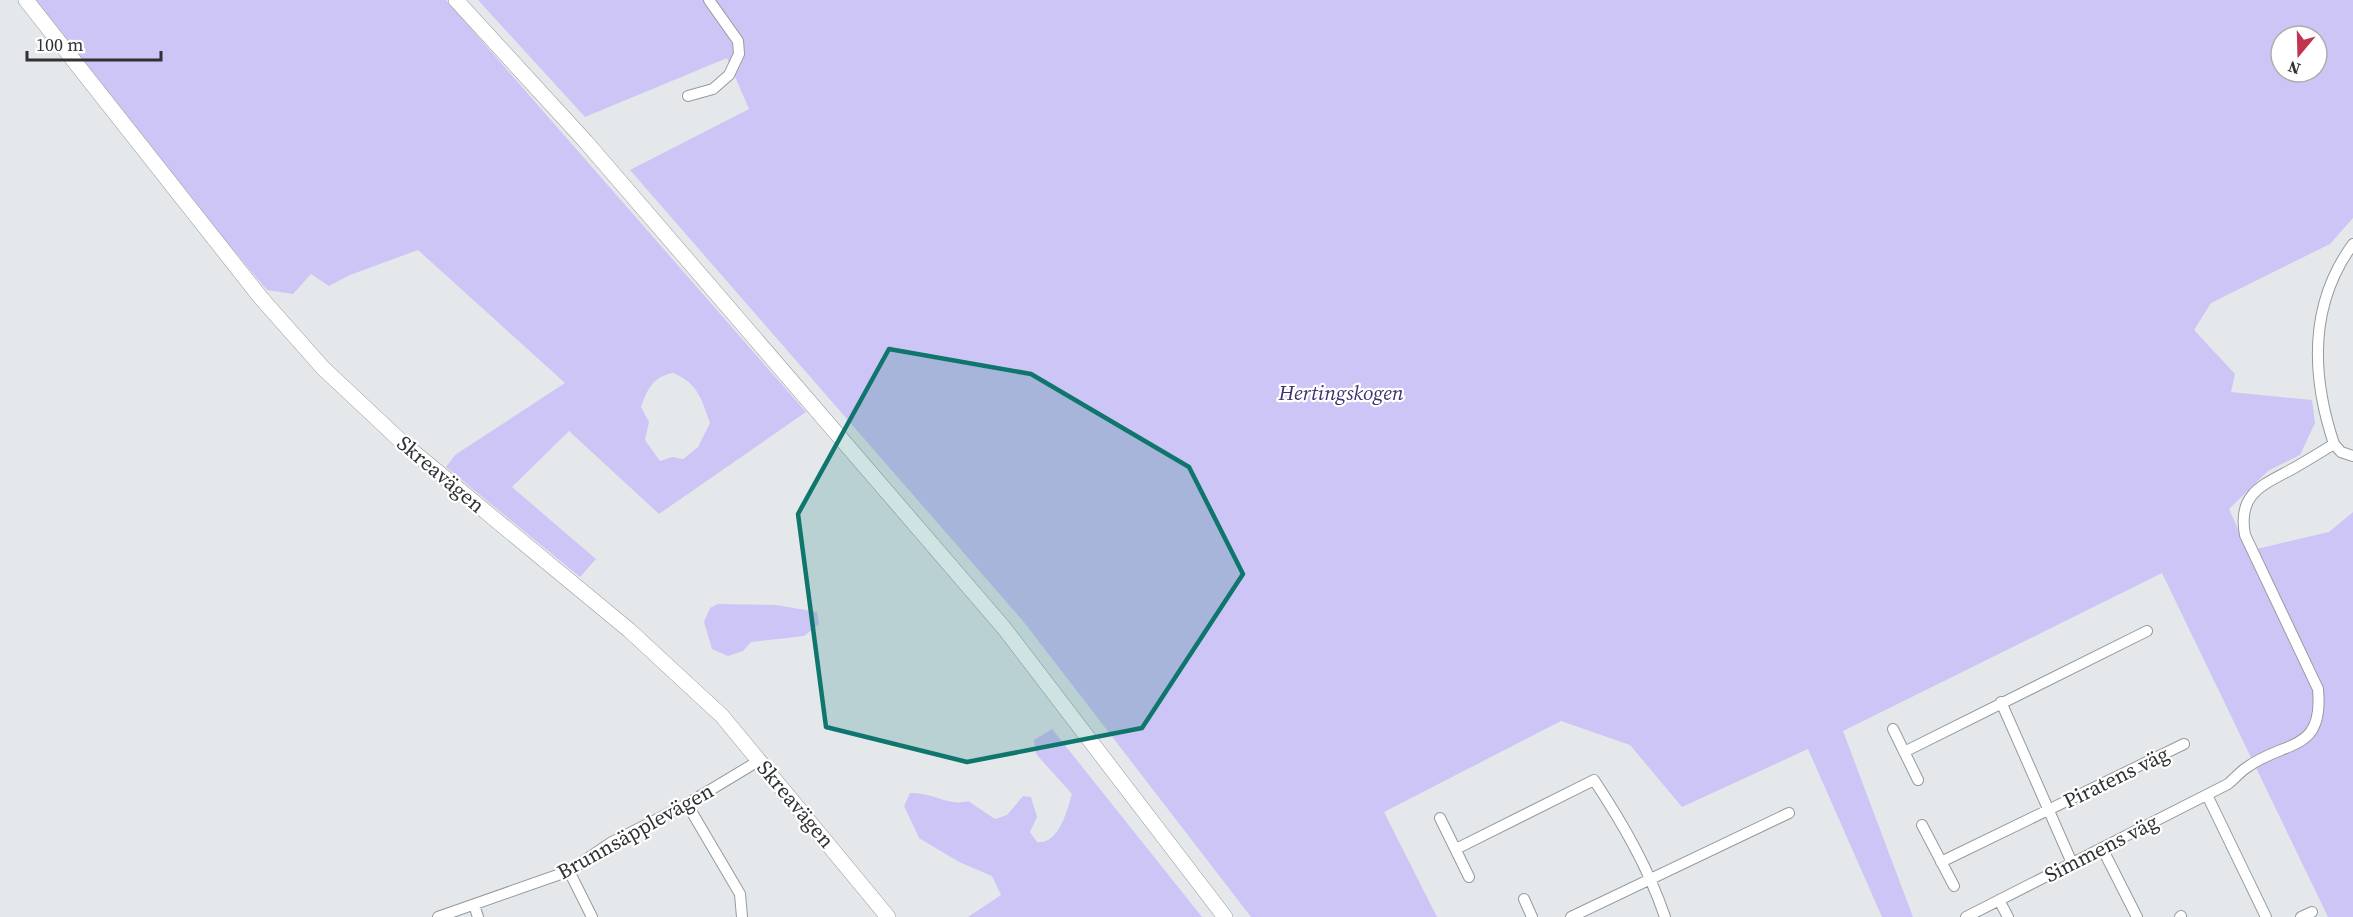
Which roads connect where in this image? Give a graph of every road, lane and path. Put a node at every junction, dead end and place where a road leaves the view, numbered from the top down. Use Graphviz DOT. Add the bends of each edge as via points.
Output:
graph roads {
  1 [pos="26,0"];
  2 [pos="456,0"];
  3 [pos="709,0"];
  4 [pos="688,96"];
  5 [pos="2353,244"];
  6 [pos="2334,444"];
  7 [pos="2353,456"];
  8 [pos="2146,631"];
  9 [pos="2001,702"];
  10 [pos="1893,729"];
  11 [pos="2184,744"];
  12 [pos="1904,752"];
  13 [pos="760,760"];
  14 [pos="1918,780"];
  15 [pos="2206,795"];
  16 [pos="687,804"];
  17 [pos="2048,810"];
  18 [pos="1789,813"];
  19 [pos="1440,819"];
  20 [pos="1922,825"];
  21 [pos="2102,848"];
  22 [pos="1456,849"];
  23 [pos="1941,862"];
  24 [pos="2072,863"];
  25 [pos="568,871"];
  26 [pos="1469,877"];
  27 [pos="1652,880"];
  28 [pos="1954,886"];
  29 [pos="1524,899"];
  30 [pos="1999,900"];
  31 [pos="474,905"];
  32 [pos="2312,912"];
  33 [pos="438,917"];
  34 [pos="478,917"];
  35 [pos="592,917"];
  36 [pos="742,917"];
  37 [pos="888,917"];
  38 [pos="1225,917"];
  39 [pos="1532,917"];
  40 [pos="1571,917"];
  41 [pos="1665,917"];
  42 [pos="1966,917"];
  43 [pos="2008,917"];
  44 [pos="2138,917"];
  45 [pos="2266,917"];
  46 [pos="2301,917"];
  1 -- 13 [label="street, Skreavägen" via="261,298 323,368 405,446 656,654 722,716"];
  2 -- 38 [label="street" via="586,142 1004,628"];
  3 -- 4 [label="street" via="738,41 739,54 729,75 712,89"];
  5 -- 6 [label="street" via="2329,285 2319,319 2316,353"];
  6 -- 7 [label="street" via="2341,452"];
  6 -- 15 [label="street, Simmens väg" via="2259,487 2248,501 2243,518 2245,535 2318,689 2317,722 2302,741 2246,768"];
  8 -- 9 [label="street"];
  9 -- 12 [label="street"];
  9 -- 17 [label="street"];
  10 -- 12 [label="street"];
  11 -- 17 [label="street, Piratens väg"];
  12 -- 14 [label="street"];
  13 -- 16 [label="street, Brunnsäpplevägen"];
  13 -- 37 [label="street, Skreavägen"];
  15 -- 21 [label="street, Simmens väg"];
  15 -- 45 [label="street"];
  16 -- 25 [label="street, Brunnsäpplevägen" via="612,842"];
  16 -- 36 [label="street" via="740,894"];
  17 -- 23 [label="street, Piratens väg"];
  17 -- 24 [label="street"];
  18 -- 27 [label="street"];
  19 -- 22 [label="street"];
  20 -- 23 [label="street"];
  21 -- 24 [label="street, Simmens väg"];
  21 -- 44 [label="street"];
  22 -- 26 [label="street"];
  22 -- 27 [label="street" via="1594,780"];
  23 -- 28 [label="street"];
  24 -- 30 [label="street, Simmens väg"];
  25 -- 31 [label="street, Brunnsäpplevägen"];
  25 -- 35 [label="street"];
  27 -- 40 [label="street"];
  27 -- 41 [label="street"];
  29 -- 39 [label="street"];
  30 -- 42 [label="street, Simmens väg"];
  30 -- 43 [label="street"];
  31 -- 33 [label="street, Brunnsäpplevägen"];
  31 -- 34 [label="street"];
  32 -- 46 [label="street"];
}
